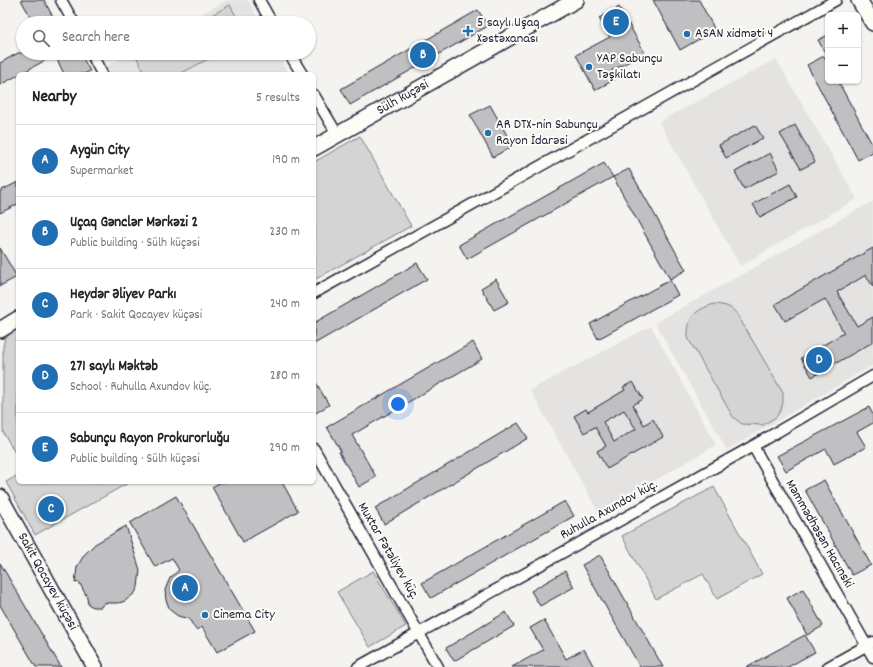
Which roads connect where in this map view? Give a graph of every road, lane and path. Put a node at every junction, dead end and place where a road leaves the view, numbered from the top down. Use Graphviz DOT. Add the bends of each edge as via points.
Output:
graph roads {
  1 [pos="61,0"];
  2 [pos="258,0"];
  3 [pos="576,0"];
  4 [pos="836,0"];
  5 [pos="859,0"];
  6 [pos="70,16"];
  7 [pos="268,16"];
  8 [pos="873,23"];
  9 [pos="95,60"];
  10 [pos="293,60"];
  11 [pos="101,72"];
  12 [pos="301,72"];
  13 [pos="316,98"];
  14 [pos="337,134"];
  15 [pos="316,147"];
  16 [pos="316,292"];
  17 [pos="16,320"];
  18 [pos="0,330"];
  19 [pos="873,376"];
  20 [pos="753,446"];
  21 [pos="316,453"];
  22 [pos="0,497"];
  23 [pos="418,632"];
  24 [pos="870,644"];
  25 [pos="873,657"];
  26 [pos="95,667"];
  27 [pos="358,667"];
  28 [pos="438,667"];
  29 [pos="828,667"];
  1 -- 6 [label="street"];
  2 -- 7 [label="street"];
  3 -- 14 [label="street, Sülh küçəsi"];
  4 -- 16 [label="street"];
  5 -- 8 [label="street"];
  9 -- 11 [label="street"];
  10 -- 12 [label="street"];
  13 -- 14 [label="street"];
  14 -- 15 [label="street, Sülh küçəsi"];
  17 -- 18 [label="street"];
  19 -- 20 [label="street, Ruhulla Axundov küç."];
  20 -- 23 [label="street, Ruhulla Axundov küç."];
  20 -- 24 [label="street, Məmmədhəsən Hacınski"];
  21 -- 23 [label="street, Muxtar Fətəliyev küç."];
  22 -- 26 [label="street, Sakit Qocayev küçəsi"];
  23 -- 27 [label="street, Ruhulla Axundov küç."];
  23 -- 28 [label="street, Muxtar Fətəliyev küç."];
  24 -- 25 [label="street, Məmmədhəsən Hacınski"];
  24 -- 29 [label="street"];
}
